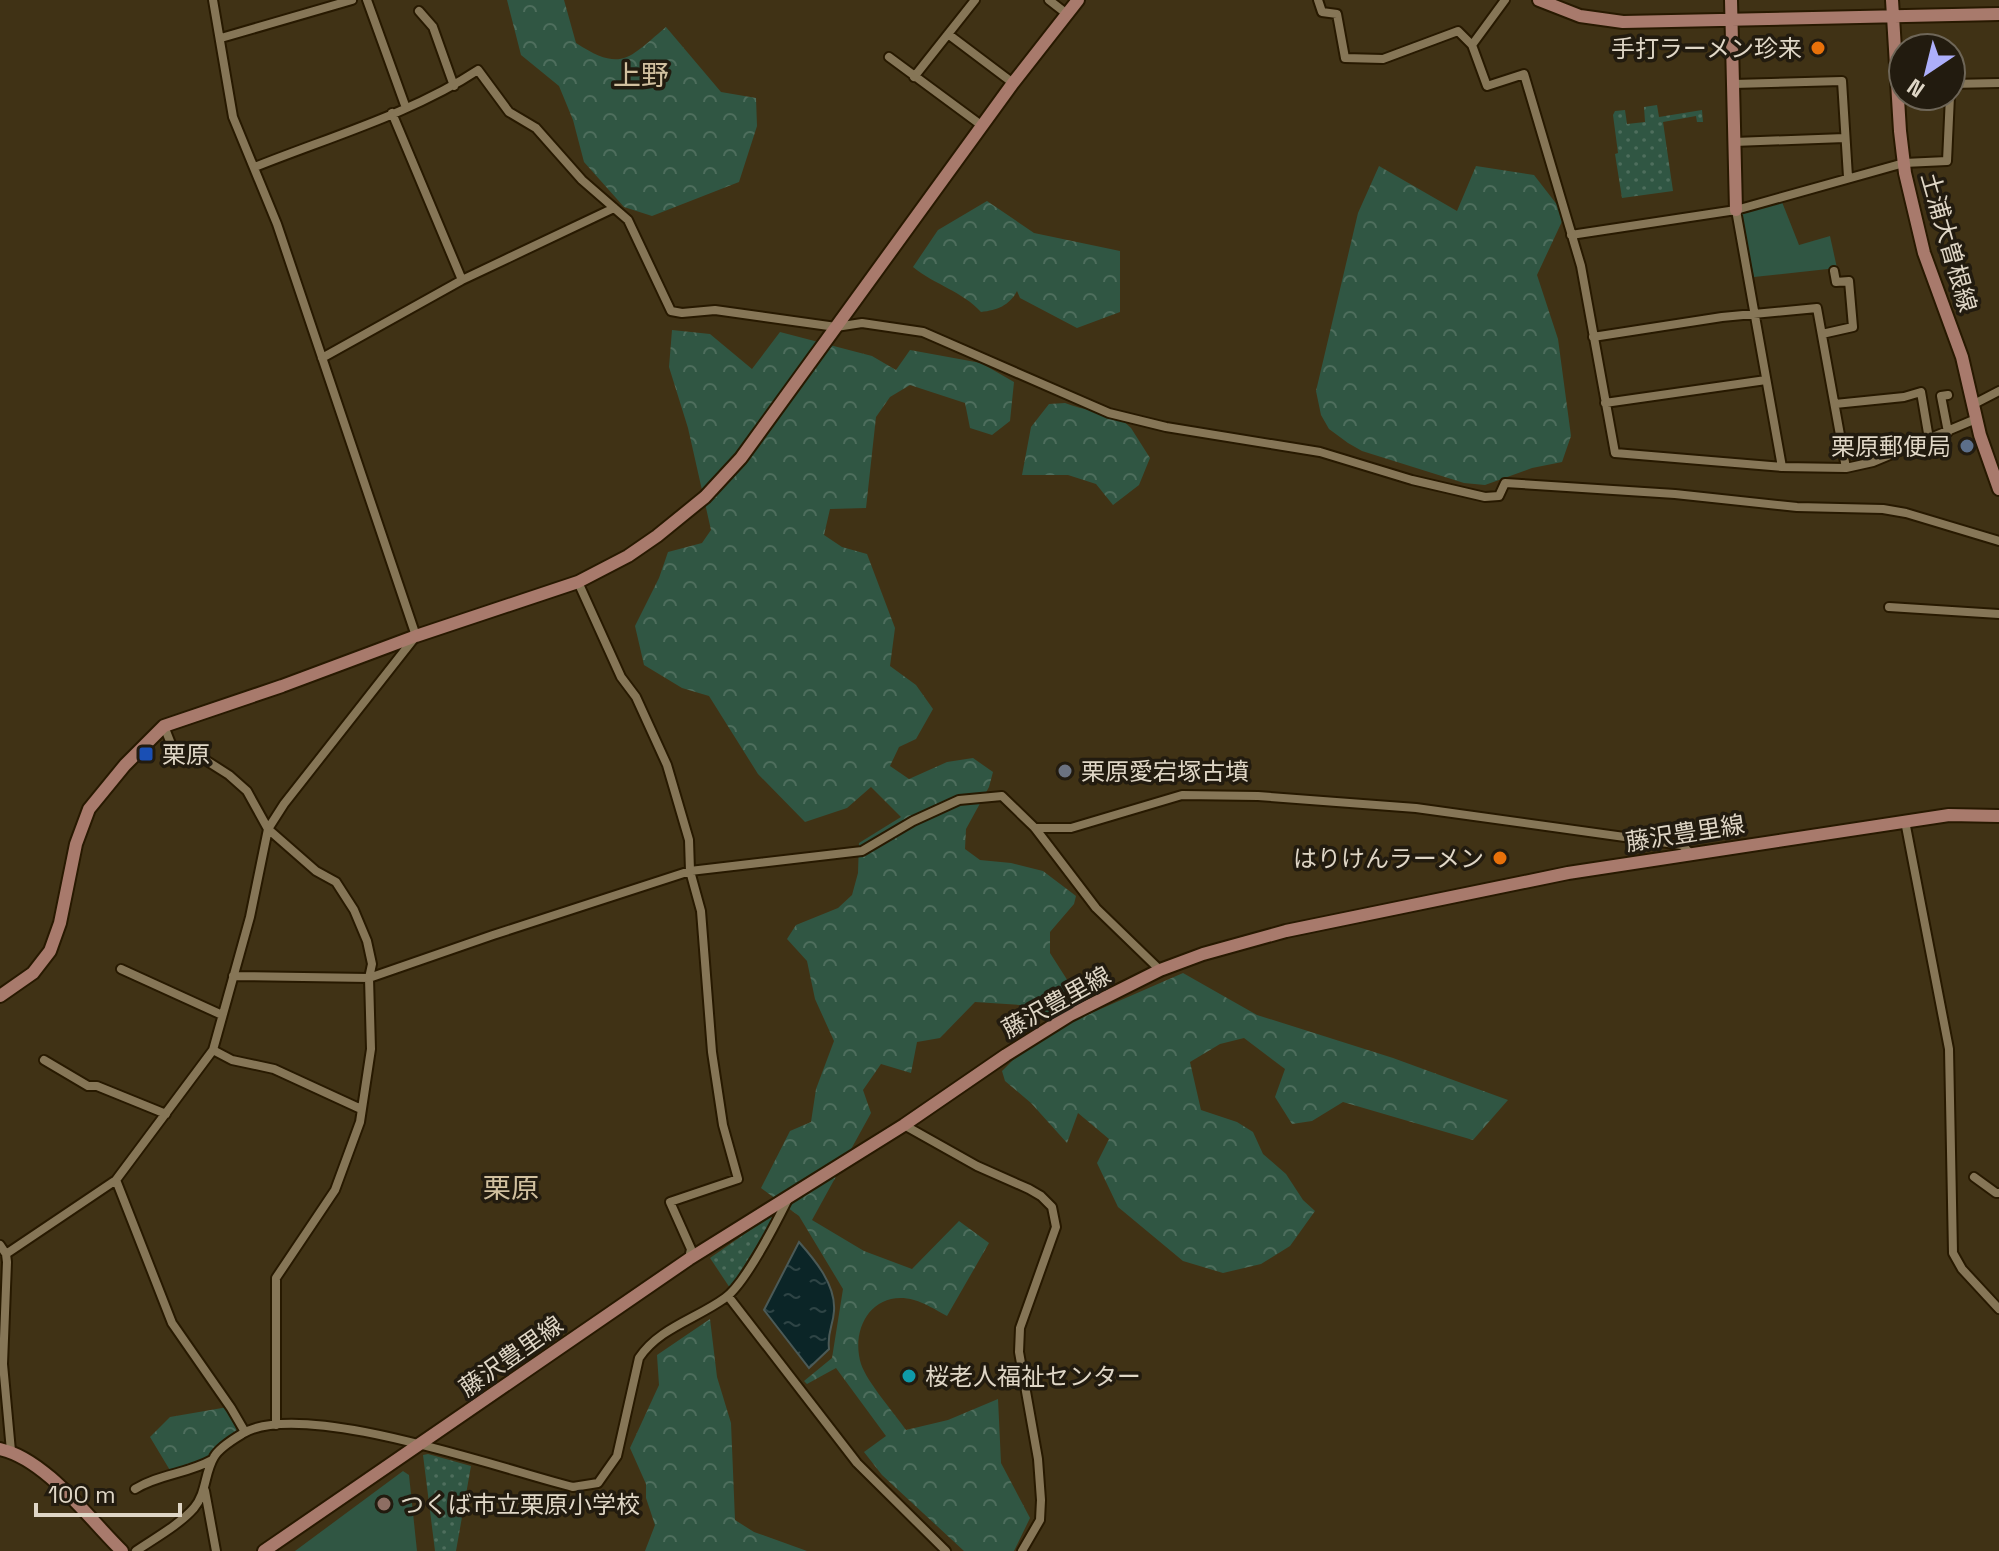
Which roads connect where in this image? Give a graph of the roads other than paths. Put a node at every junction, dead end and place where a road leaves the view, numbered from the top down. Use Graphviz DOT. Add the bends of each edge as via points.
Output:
graph roads {
  1 [pos="213,0"];
  2 [pos="352,0"];
  3 [pos="367,0"];
  4 [pos="975,0"];
  5 [pos="1049,0"];
  6 [pos="1078,0"];
  7 [pos="1318,0"];
  8 [pos="1505,0"];
  9 [pos="1539,0"];
  10 [pos="1731,0"];
  11 [pos="1892,0"];
  12 [pos="419,11"];
  13 [pos="1067,14"];
  14 [pos="1999,14"];
  15 [pos="1893,17"];
  16 [pos="1731,20"];
  17 [pos="948,34"];
  18 [pos="221,38"];
  19 [pos="1472,45"];
  20 [pos="889,57"];
  21 [pos="914,77"];
  22 [pos="1013,83"];
  23 [pos="1999,83"];
  24 [pos="1733,84"];
  25 [pos="1967,84"];
  26 [pos="454,86"];
  27 [pos="406,108"];
  28 [pos="1949,112"];
  29 [pos="392,113"];
  30 [pos="981,125"];
  31 [pos="1845,138"];
  32 [pos="1734,142"];
  33 [pos="1904,163"];
  34 [pos="255,167"];
  35 [pos="1848,177"];
  36 [pos="614,208"];
  37 [pos="1736,210"];
  38 [pos="1571,235"];
  39 [pos="1834,271"];
  40 [pos="462,280"];
  41 [pos="1755,313"];
  42 [pos="836,327"];
  43 [pos="1822,334"];
  44 [pos="1593,337"];
  45 [pos="322,358"];
  46 [pos="1766,380"];
  47 [pos="1999,391"];
  48 [pos="1948,395"];
  49 [pos="1605,403"];
  50 [pos="1835,404"];
  51 [pos="1974,404"];
  52 [pos="1976,419"];
  53 [pos="1948,432"];
  54 [pos="1929,439"];
  55 [pos="1782,467"];
  56 [pos="1846,468"];
  57 [pos="1999,489"];
  58 [pos="1999,541"];
  59 [pos="578,582"];
  60 [pos="1889,607"];
  61 [pos="1999,614"];
  62 [pos="416,636"];
  63 [pos="164,726"];
  64 [pos="1999,816"];
  65 [pos="1905,821"];
  66 [pos="1035,828"];
  67 [pos="268,829"];
  68 [pos="1691,854"];
  69 [pos="690,871"];
  70 [pos="121,969"];
  71 [pos="1160,970"];
  72 [pos="233,976"];
  73 [pos="369,978"];
  74 [pos="0,996"];
  75 [pos="222,1015"];
  76 [pos="213,1050"];
  77 [pos="44,1060"];
  78 [pos="361,1109"];
  79 [pos="166,1114"];
  80 [pos="904,1125"];
  81 [pos="1974,1177"];
  82 [pos="116,1180"];
  83 [pos="1999,1193"];
  84 [pos="790,1195"];
  85 [pos="0,1245"];
  86 [pos="6,1254"];
  87 [pos="689,1259"];
  88 [pos="728,1296"];
  89 [pos="1999,1309"];
  90 [pos="276,1425"];
  91 [pos="245,1432"];
  92 [pos="421,1445"];
  93 [pos="3,1450"];
  94 [pos="212,1460"];
  95 [pos="135,1489"];
  96 [pos="205,1491"];
  97 [pos="122,1551"];
  98 [pos="136,1551"];
  99 [pos="216,1551"];
  100 [pos="264,1551"];
  101 [pos="946,1551"];
  102 [pos="1022,1551"];
  1 -- 18 [label="street"];
  2 -- 18 [label="street"];
  3 -- 27 [label="street"];
  4 -- 17 [label="street"];
  5 -- 13 [label="street"];
  6 -- 13 [label="main road"];
  7 -- 19 [label="street" via="1322,12 1337,14 1345,58 1383,59 1458,31"];
  8 -- 19 [label="street"];
  9 -- 16 [label="main road" via="1603,20"];
  10 -- 16 [label="main road"];
  11 -- 15 [label="main road, 土浦大曽根線"];
  12 -- 26 [label="street" via="433,27"];
  13 -- 22 [label="main road"];
  14 -- 15 [label="main road"];
  15 -- 16 [label="main road"];
  15 -- 33 [label="main road, 土浦大曽根線"];
  16 -- 24 [label="main road"];
  17 -- 21 [label="street"];
  17 -- 22 [label="street"];
  18 -- 34 [label="street" via="233,117"];
  19 -- 38 [label="street" via="1487,86 1524,74"];
  20 -- 21 [label="street"];
  21 -- 30 [label="street"];
  22 -- 30 [label="main road"];
  23 -- 25 [label="street"];
  24 -- 31 [label="street" via="1842,81"];
  24 -- 32 [label="main road"];
  26 -- 27 [label="street"];
  26 -- 36 [label="street" via="478,70 509,112 536,128"];
  27 -- 29 [label="street"];
  28 -- 33 [label="street" via="1947,161"];
  29 -- 34 [label="street"];
  29 -- 40 [label="street"];
  30 -- 42 [label="main road"];
  31 -- 32 [label="street"];
  31 -- 35 [label="street"];
  32 -- 37 [label="main road"];
  33 -- 35 [label="street"];
  33 -- 51 [label="main road, 土浦大曽根線" via="1924,253"];
  34 -- 45 [label="street"];
  35 -- 37 [label="street"];
  36 -- 40 [label="street"];
  36 -- 42 [label="street" via="638,237 671,311 715,310"];
  37 -- 38 [label="street"];
  37 -- 41 [label="street"];
  38 -- 44 [label="street"];
  39 -- 43 [label="street" via="1836,282 1849,281 1853,327"];
  40 -- 45 [label="street"];
  41 -- 43 [label="street" via="1817,308"];
  41 -- 44 [label="street"];
  41 -- 46 [label="street"];
  42 -- 58 [label="street" via="862,323 923,332 1109,413 1320,452 1485,497 1499,496 1505,483 1883,509"];
  42 -- 59 [label="main road" via="741,458 705,497 628,556"];
  43 -- 50 [label="street"];
  44 -- 49 [label="street"];
  45 -- 62 [label="street"];
  46 -- 49 [label="street"];
  46 -- 55 [label="street"];
  47 -- 51 [label="street"];
  48 -- 53 [label="street" via="1941,396"];
  49 -- 55 [label="street" via="1615,453"];
  50 -- 54 [label="street" via="1921,392"];
  50 -- 56 [label="street"];
  51 -- 52 [label="main road, 土浦大曽根線"];
  52 -- 53 [label="street"];
  52 -- 57 [label="main road, 土浦大曽根線"];
  53 -- 54 [label="street"];
  54 -- 56 [label="street"];
  55 -- 56 [label="street"];
  59 -- 62 [label="main road"];
  59 -- 69 [label="street" via="667,765 689,840"];
  60 -- 61 [label="street"];
  62 -- 63 [label="main road"];
  62 -- 67 [label="street"];
  63 -- 67 [label="street" via="173,749 196,754 247,791"];
  63 -- 74 [label="main road" via="89,809 50,951 33,973"];
  64 -- 65 [label="main road, 藤沢豊里線"];
  65 -- 68 [label="main road, 藤沢豊里線"];
  65 -- 89 [label="street" via="1949,1049 1953,1253"];
  66 -- 68 [label="street" via="1071,828 1182,795 1258,796 1416,808 1682,845"];
  66 -- 69 [label="street" via="1002,796 959,800 862,851"];
  66 -- 71 [label="street" via="1096,908"];
  67 -- 72 [label="street"];
  67 -- 73 [label="street" via="336,882 367,941"];
  68 -- 71 [label="main road, 藤沢豊里線" via="1568,873 1286,931"];
  69 -- 73 [label="street"];
  69 -- 87 [label="street" via="701,911 723,1125 738,1179 670,1202 691,1249"];
  70 -- 75 [label="street"];
  71 -- 80 [label="main road, 藤沢豊里線" via="1070,1015"];
  72 -- 73 [label="street"];
  72 -- 75 [label="street"];
  73 -- 78 [label="street" via="371,1049"];
  75 -- 76 [label="street"];
  76 -- 78 [label="street" via="274,1069"];
  76 -- 79 [label="street"];
  77 -- 79 [label="street" via="88,1086"];
  78 -- 90 [label="street" via="335,1190 276,1278"];
  79 -- 82 [label="street"];
  80 -- 84 [label="main road, 藤沢豊里線"];
  80 -- 102 [label="street" via="1029,1189 1052,1207 1056,1227 1020,1328 1041,1500 1040,1520"];
  81 -- 83 [label="street"];
  82 -- 86 [label="street"];
  82 -- 91 [label="street" via="172,1323"];
  84 -- 87 [label="main road, 藤沢豊里線"];
  84 -- 88 [label="street"];
  85 -- 86 [label="street"];
  86 -- 93 [label="street"];
  87 -- 92 [label="main road, 藤沢豊里線"];
  88 -- 92 [label="street" via="663,1334 639,1358 617,1456 598,1483 573,1487"];
  88 -- 101 [label="street" via="857,1463"];
  90 -- 91 [label="street"];
  90 -- 92 [label="street" via="329,1425"];
  91 -- 94 [label="street"];
  92 -- 100 [label="main road, 藤沢豊里線"];
  93 -- 97 [label="main road" via="53,1480"];
  94 -- 95 [label="street"];
  94 -- 96 [label="street"];
  96 -- 98 [label="street" via="193,1509"];
  96 -- 99 [label="street"];
}
